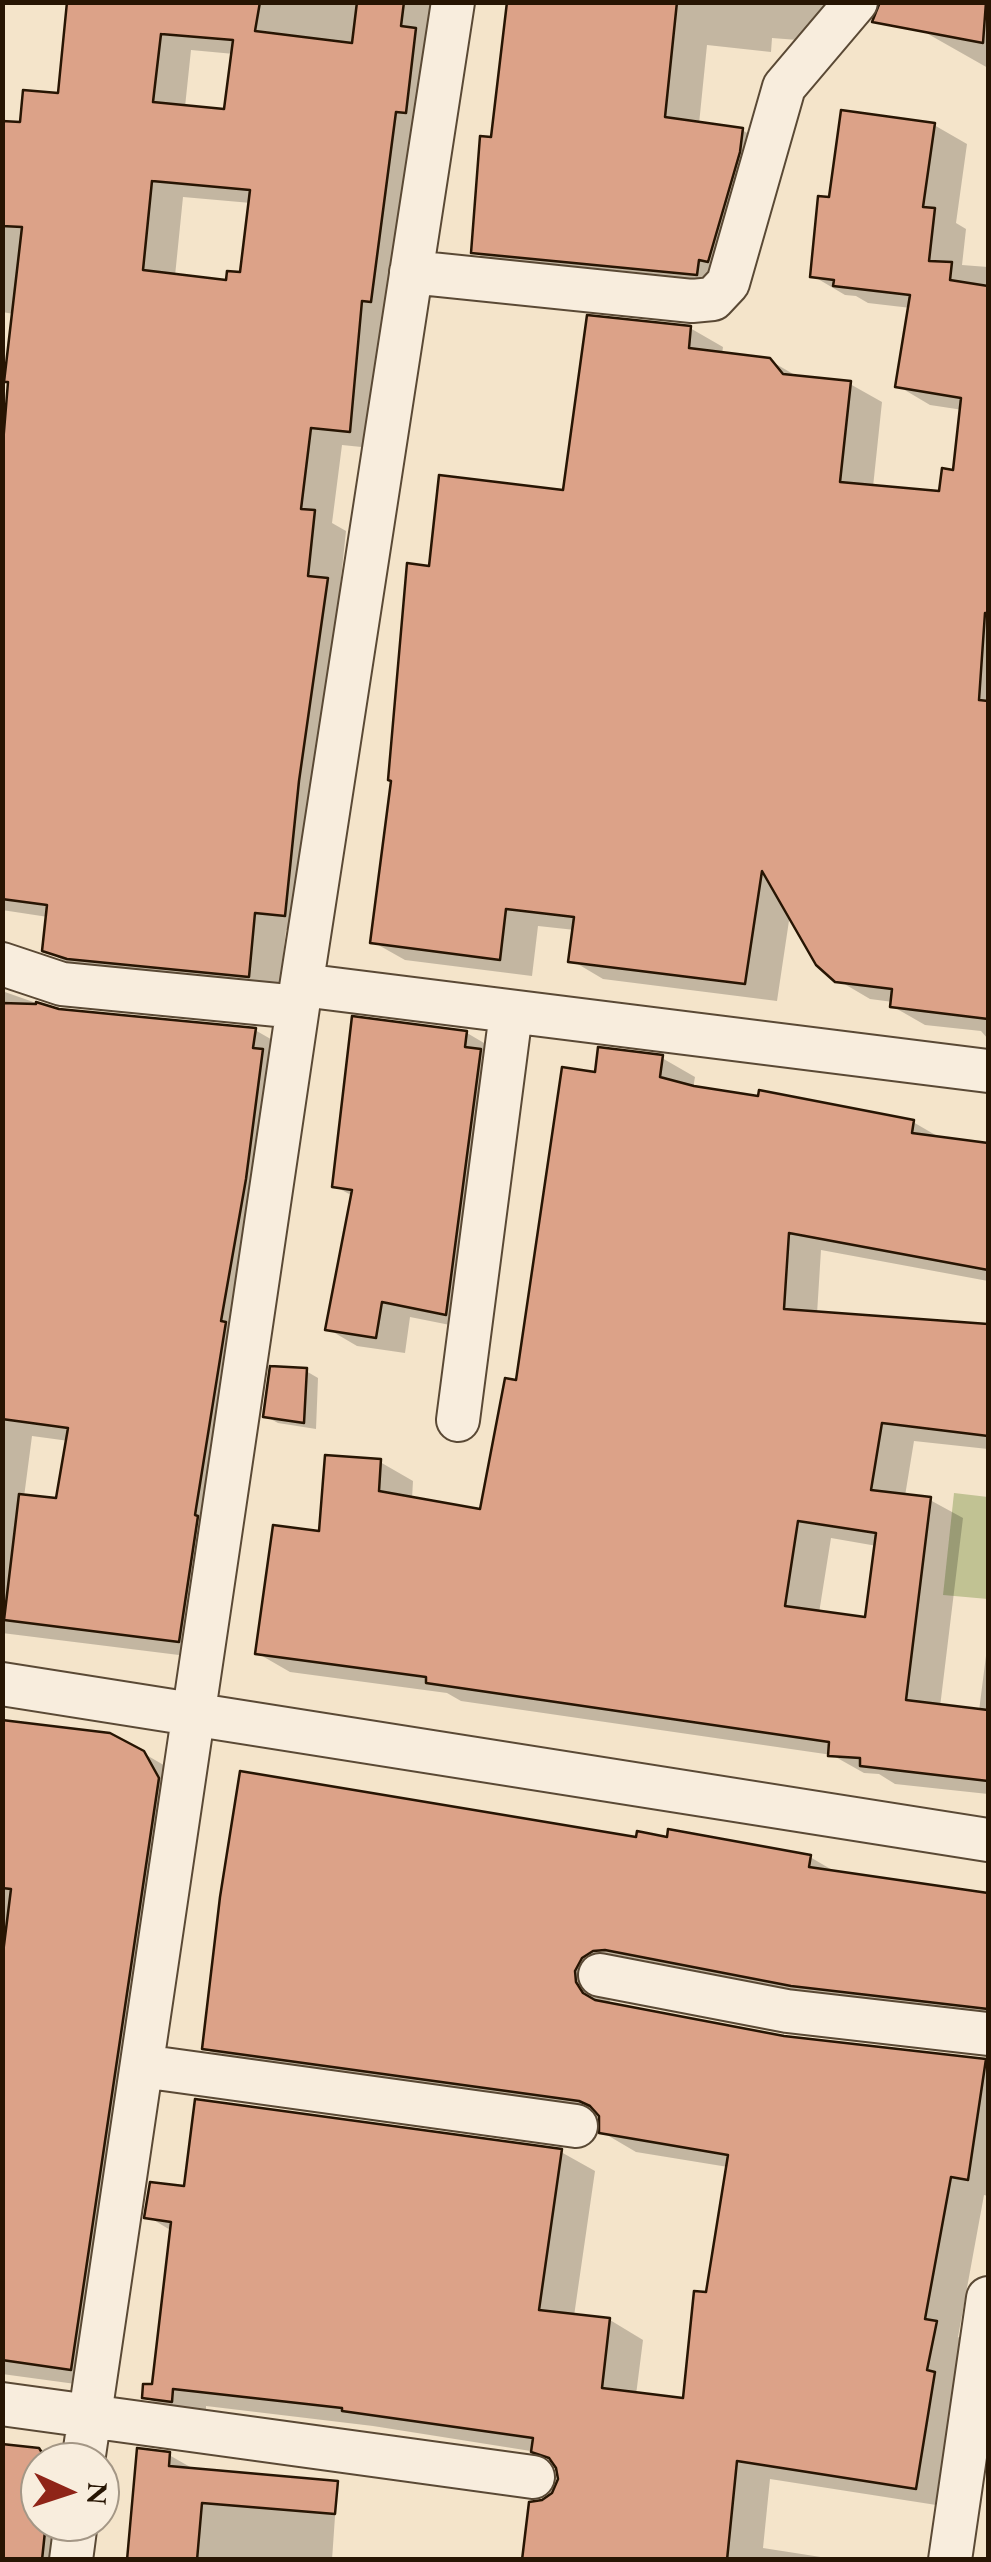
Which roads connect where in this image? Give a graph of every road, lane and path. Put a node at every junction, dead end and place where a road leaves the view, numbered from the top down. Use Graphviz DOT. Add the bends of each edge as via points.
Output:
graph roads {
  1 [pos="453,2"];
  2 [pos="856,2"];
  3 [pos="411,272"];
  4 [pos="2,964"];
  5 [pos="300,996"];
  6 [pos="512,1013"];
  7 [pos="988,1072"];
  8 [pos="458,1420"];
  9 [pos="2,1684"];
  10 [pos="195,1715"];
  11 [pos="988,1840"];
  12 [pos="600,1976"];
  13 [pos="988,2034"];
  14 [pos="142,2066"];
  15 [pos="576,2126"];
  16 [pos="988,2298"];
  17 [pos="2,2404"];
  18 [pos="89,2417"];
  19 [pos="86,2442"];
  20 [pos="533,2476"];
  21 [pos="965,2534"];
  1 -- 3 [label="street"];
  2 -- 3 [label="street" via="784,88 728,283 713,299"];
  3 -- 5 [label="street"];
  4 -- 5 [label="street" via="62,984"];
  5 -- 6 [label="street"];
  5 -- 10 [label="street"];
  6 -- 7 [label="street"];
  6 -- 8 [label="street"];
  9 -- 10 [label="street"];
  10 -- 11 [label="street"];
  10 -- 14 [label="street"];
  12 -- 13 [label="street" via="787,2011"];
  14 -- 15 [label="street"];
  14 -- 18 [label="street"];
  16 -- 21 [label="street"];
  17 -- 18 [label="street"];
  18 -- 19 [label="street"];
  18 -- 20 [label="street"];
}
